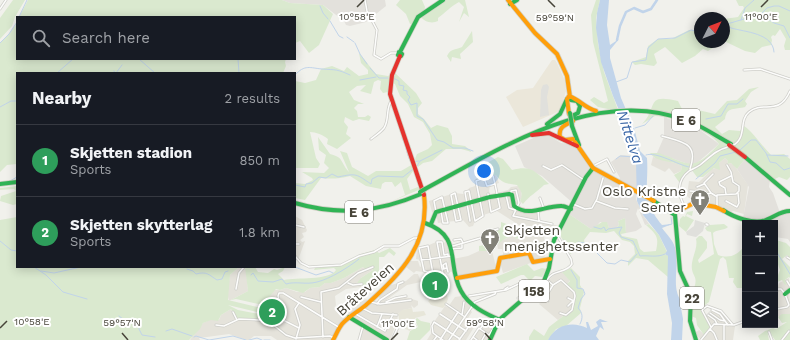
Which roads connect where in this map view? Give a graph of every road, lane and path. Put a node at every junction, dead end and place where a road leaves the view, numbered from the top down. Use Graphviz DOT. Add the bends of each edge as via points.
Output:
graph roads {
  1 [pos="6,0"];
  2 [pos="365,0"];
  3 [pos="443,0"];
  4 [pos="511,2"];
  5 [pos="0,8"];
  6 [pos="399,54"];
  7 [pos="555,55"];
  8 [pos="744,70"];
  9 [pos="790,79"];
  10 [pos="790,91"];
  11 [pos="570,99"];
  12 [pos="392,100"];
  13 [pos="604,111"];
  14 [pos="613,111"];
  15 [pos="580,118"];
  16 [pos="565,120"];
  17 [pos="544,127"];
  18 [pos="532,135"];
  19 [pos="662,136"];
  20 [pos="372,139"];
  21 [pos="575,139"];
  22 [pos="566,142"];
  23 [pos="579,148"];
  24 [pos="589,162"];
  25 [pos="726,165"];
  26 [pos="543,166"];
  27 [pos="595,167"];
  28 [pos="690,169"];
  29 [pos="613,171"];
  30 [pos="713,174"];
  31 [pos="491,176"];
  32 [pos="731,176"];
  33 [pos="603,178"];
  34 [pos="584,180"];
  35 [pos="16,183"];
  36 [pos="495,184"];
  37 [pos="704,184"];
  38 [pos="0,185"];
  39 [pos="696,187"];
  40 [pos="425,191"];
  41 [pos="690,191"];
  42 [pos="711,193"];
  43 [pos="738,193"];
  44 [pos="726,194"];
  45 [pos="790,194"];
  46 [pos="506,195"];
  47 [pos="511,195"];
  48 [pos="488,196"];
  49 [pos="497,196"];
  50 [pos="716,196"];
  51 [pos="540,198"];
  52 [pos="480,200"];
  53 [pos="596,201"];
  54 [pos="726,201"];
  55 [pos="296,202"];
  56 [pos="469,204"];
  57 [pos="575,204"];
  58 [pos="685,205"];
  59 [pos="717,206"];
  60 [pos="456,207"];
  61 [pos="515,209"];
  62 [pos="544,209"];
  63 [pos="569,209"];
  64 [pos="628,209"];
  65 [pos="441,211"];
  66 [pos="538,211"];
  67 [pos="790,211"];
  68 [pos="676,213"];
  69 [pos="470,221"];
  70 [pos="539,221"];
  71 [pos="430,223"];
  72 [pos="552,224"];
  73 [pos="296,225"];
  74 [pos="304,227"];
  75 [pos="498,228"];
  76 [pos="557,234"];
  77 [pos="418,238"];
  78 [pos="454,240"];
  79 [pos="462,244"];
  80 [pos="452,248"];
  81 [pos="444,255"];
  82 [pos="450,256"];
  83 [pos="296,257"];
  84 [pos="787,257"];
  85 [pos="431,258"];
  86 [pos="441,258"];
  87 [pos="550,259"];
  88 [pos="790,259"];
  89 [pos="421,260"];
  90 [pos="374,267"];
  91 [pos="243,268"];
  92 [pos="447,268"];
  93 [pos="443,269"];
  94 [pos="448,272"];
  95 [pos="443,274"];
  96 [pos="457,278"];
  97 [pos="525,281"];
  98 [pos="557,281"];
  99 [pos="787,281"];
  100 [pos="403,282"];
  101 [pos="348,283"];
  102 [pos="362,284"];
  103 [pos="560,284"];
  104 [pos="553,285"];
  105 [pos="790,286"];
  106 [pos="508,287"];
  107 [pos="236,289"];
  108 [pos="505,290"];
  109 [pos="790,290"];
  110 [pos="496,292"];
  111 [pos="777,292"];
  112 [pos="785,294"];
  113 [pos="485,295"];
  114 [pos="406,296"];
  115 [pos="469,296"];
  116 [pos="301,297"];
  117 [pos="518,298"];
  118 [pos="568,298"];
  119 [pos="525,299"];
  120 [pos="411,300"];
  121 [pos="548,301"];
  122 [pos="574,301"];
  123 [pos="321,302"];
  124 [pos="370,302"];
  125 [pos="464,302"];
  126 [pos="299,303"];
  127 [pos="378,304"];
  128 [pos="384,304"];
  129 [pos="446,304"];
  130 [pos="475,305"];
  131 [pos="568,306"];
  132 [pos="362,308"];
  133 [pos="778,309"];
  134 [pos="712,310"];
  135 [pos="233,312"];
  136 [pos="458,312"];
  137 [pos="354,313"];
  138 [pos="560,313"];
  139 [pos="710,313"];
  140 [pos="382,314"];
  141 [pos="393,314"];
  142 [pos="440,314"];
  143 [pos="397,315"];
  144 [pos="462,315"];
  145 [pos="708,315"];
  146 [pos="322,317"];
  147 [pos="349,317"];
  148 [pos="465,317"];
  149 [pos="237,320"];
  150 [pos="725,321"];
  151 [pos="452,322"];
  152 [pos="472,322"];
  153 [pos="742,322"];
  154 [pos="499,323"];
  155 [pos="717,324"];
  156 [pos="216,325"];
  157 [pos="399,325"];
  158 [pos="724,325"];
  159 [pos="728,325"];
  160 [pos="733,325"];
  161 [pos="363,326"];
  162 [pos="459,326"];
  163 [pos="377,327"];
  164 [pos="299,328"];
  165 [pos="340,328"];
  166 [pos="710,328"];
  167 [pos="480,329"];
  168 [pos="446,330"];
  169 [pos="466,331"];
  170 [pos="789,331"];
  171 [pos="769,332"];
  172 [pos="486,333"];
  173 [pos="453,335"];
  174 [pos="437,336"];
  175 [pos="322,337"];
  176 [pos="473,337"];
  177 [pos="296,339"];
  178 [pos="334,339"];
  179 [pos="694,339"];
  180 [pos="359,340"];
  181 [pos="387,340"];
  182 [pos="392,340"];
  183 [pos="434,340"];
  184 [pos="441,340"];
  185 [pos="449,340"];
  186 [pos="459,340"];
  187 [pos="471,340"];
  188 [pos="477,340"];
  189 [pos="482,340"];
  190 [pos="490,340"];
  191 [pos="701,340"];
  192 [pos="717,340"];
  193 [pos="724,340"];
  194 [pos="772,340"];
  195 [pos="782,340"];
  1 -- 5 [label="street"];
  2 -- 6 [label="street" via="367,11 377,30 374,55 382,59 391,52"];
  3 -- 6 [label="main road, Bråteveien" via="419,16"];
  4 -- 7 [label="main road"];
  6 -- 12 [label="main road, Bråteveien" via="390,80"];
  7 -- 11 [label="main road" via="567,79"];
  7 -- 11 [label="main road" via="566,74"];
  8 -- 9 [label="street" via="760,69"];
  10 -- 28 [label="street" via="782,103 749,112 738,142 718,150 698,167"];
  11 -- 13 [label="main road" via="590,110"];
  11 -- 16 [label="main road" via="577,101 580,109"];
  11 -- 17 [label="main road, E 6" via="560,114"];
  11 -- 21 [label="main road, bridge" via="569,113"];
  12 -- 20 [label="street" via="388,106 384,127"];
  12 -- 71 [label="main road, Bråteveien" via="416,168"];
  13 -- 14 [label="main road, E 6"];
  13 -- 16 [label="main road, E 6"];
  14 -- 15 [label="main road, E 6"];
  14 -- 45 [label="main road, E 6, bridge" via="635,111 680,119 706,130 730,144"];
  15 -- 18 [label="main road, E 6"];
  15 -- 21 [label="main road" via="564,124 559,130 563,139"];
  16 -- 17 [label="main road, E 6"];
  17 -- 40 [label="main road, E 6" via="506,144"];
  18 -- 22 [label="main road" via="549,133"];
  18 -- 40 [label="main road, E 6"];
  19 -- 28 [label="street" via="690,147 693,155"];
  21 -- 22 [label="main road"];
  21 -- 23 [label="main road"];
  21 -- 23 [label="main road" via="579,138"];
  22 -- 23 [label="main road"];
  23 -- 24 [label="main road"];
  24 -- 27 [label="main road"];
  24 -- 27 [label="main road" via="591,168"];
  25 -- 32 [label="street"];
  26 -- 34 [label="street" via="551,170 562,165"];
  27 -- 29 [label="street" via="607,159"];
  27 -- 34 [label="main road, 158"];
  27 -- 68 [label="main road"];
  28 -- 58 [label="street" via="680,184 680,197"];
  30 -- 37 [label="street"];
  31 -- 36 [label="street"];
  32 -- 43 [label="street" via="732,182 739,186"];
  32 -- 44 [label="street" via="719,182 726,188"];
  33 -- 53 [label="street"];
  34 -- 57 [label="main road, 158"];
  35 -- 38 [label="main road"];
  36 -- 49 [label="street"];
  36 -- 52 [label="street" via="487,186 484,178 476,181"];
  37 -- 39 [label="street"];
  37 -- 42 [label="street"];
  40 -- 55 [label="main road, E 6, bridge" via="390,204 359,209 324,208"];
  41 -- 42 [label="street"];
  42 -- 50 [label="street"];
  43 -- 44 [label="street"];
  43 -- 54 [label="street" via="737,207"];
  44 -- 50 [label="street"];
  46 -- 47 [label="main road"];
  46 -- 49 [label="main road"];
  46 -- 61 [label="street" via="509,208"];
  47 -- 61 [label="main road"];
  47 -- 61 [label="street" via="511,191 516,190 519,203"];
  48 -- 49 [label="main road"];
  48 -- 49 [label="street" via="492,212 500,208"];
  48 -- 52 [label="main road"];
  50 -- 59 [label="street"];
  51 -- 62 [label="street"];
  52 -- 56 [label="main road"];
  52 -- 56 [label="street" via="483,216 475,221"];
  53 -- 57 [label="street" via="588,210"];
  53 -- 64 [label="street" via="616,209"];
  56 -- 56 [label="street" via="464,193 468,190"];
  56 -- 60 [label="main road"];
  56 -- 69 [label="street"];
  57 -- 63 [label="main road, 158"];
  58 -- 59 [label="main road"];
  58 -- 68 [label="main road"];
  59 -- 67 [label="main road" via="730,216 762,221 780,212"];
  60 -- 60 [label="street" via="452,194 456,194"];
  60 -- 60 [label="street" via="456,220 461,220"];
  60 -- 65 [label="main road"];
  61 -- 66 [label="main road"];
  61 -- 70 [label="street" via="513,216"];
  62 -- 63 [label="main road" via="559,206"];
  62 -- 66 [label="main road"];
  63 -- 76 [label="main road, 158"];
  65 -- 65 [label="street" via="443,223 448,223"];
  65 -- 65 [label="street" via="434,201 441,197"];
  65 -- 71 [label="main road"];
  66 -- 70 [label="street"];
  68 -- 179 [label="main road, 22" via="680,244 679,260 681,274 691,295 690,320"];
  70 -- 72 [label="street"];
  71 -- 77 [label="main road, Bråteveien"];
  71 -- 80 [label="main road" via="443,231"];
  73 -- 74 [label="street"];
  75 -- 79 [label="street" via="487,232 484,237"];
  76 -- 87 [label="main road, 158" via="552,244"];
  76 -- 104 [label="street" via="572,264 568,269 553,273 547,280"];
  77 -- 83 [label="street" via="400,246 384,246 341,265 309,267"];
  77 -- 124 [label="main road, Bråteveien" via="404,268"];
  78 -- 79 [label="street" via="462,239"];
  79 -- 80 [label="street" via="462,248"];
  80 -- 82 [label="main road"];
  81 -- 82 [label="street"];
  81 -- 86 [label="street"];
  81 -- 86 [label="street" via="442,242 437,242"];
  82 -- 86 [label="street"];
  82 -- 96 [label="main road"];
  84 -- 88 [label="street"];
  85 -- 86 [label="street"];
  85 -- 89 [label="street"];
  85 -- 89 [label="street" via="427,246 419,248"];
  85 -- 89 [label="street" via="434,274 424,272"];
  86 -- 93 [label="street"];
  87 -- 96 [label="main road" via="533,262 529,252 524,253 500,258 497,271"];
  87 -- 119 [label="main road, 158" via="545,280"];
  90 -- 101 [label="street" via="358,273"];
  91 -- 107 [label="street" via="239,274"];
  92 -- 93 [label="street"];
  92 -- 93 [label="street" via="446,263"];
  92 -- 94 [label="street"];
  93 -- 95 [label="street"];
  96 -- 130 [label="main road" via="462,293"];
  97 -- 108 [label="street"];
  98 -- 103 [label="street"];
  98 -- 104 [label="street"];
  98 -- 122 [label="street" via="561,280 574,292"];
  99 -- 105 [label="street"];
  100 -- 127 [label="street"];
  101 -- 102 [label="street"];
  101 -- 123 [label="street" via="321,292"];
  104 -- 121 [label="street" via="545,298"];
  106 -- 108 [label="street"];
  108 -- 110 [label="street"];
  109 -- 112 [label="main road"];
  110 -- 113 [label="street"];
  110 -- 113 [label="street"];
  111 -- 112 [label="street" via="780,289"];
  112 -- 133 [label="street" via="789,306"];
  113 -- 115 [label="street"];
  113 -- 130 [label="street"];
  114 -- 128 [label="street" via="394,298"];
  116 -- 123 [label="street"];
  117 -- 119 [label="street"];
  118 -- 122 [label="street"];
  119 -- 154 [label="main road, 158"];
  120 -- 128 [label="street"];
  122 -- 131 [label="street"];
  122 -- 138 [label="street" via="572,310 566,316"];
  123 -- 146 [label="street"];
  124 -- 127 [label="street"];
  124 -- 132 [label="main road, Bråteveien"];
  125 -- 144 [label="street"];
  126 -- 146 [label="street"];
  126 -- 164 [label="street" via="295,310"];
  126 -- 164 [label="street" via="281,292 278,296 283,320"];
  127 -- 128 [label="street"];
  129 -- 136 [label="street"];
  130 -- 148 [label="street"];
  130 -- 154 [label="main road"];
  132 -- 137 [label="main road, Bråteveien"];
  132 -- 140 [label="street"];
  134 -- 150 [label="street" via="720,314"];
  135 -- 149 [label="street"];
  136 -- 144 [label="street"];
  136 -- 151 [label="street"];
  137 -- 147 [label="main road, Bråteveien"];
  137 -- 163 [label="street"];
  139 -- 150 [label="street"];
  140 -- 141 [label="street"];
  140 -- 163 [label="street"];
  141 -- 143 [label="street"];
  141 -- 163 [label="street" via="385,331"];
  142 -- 151 [label="street"];
  144 -- 148 [label="street"];
  145 -- 155 [label="street"];
  146 -- 165 [label="street"];
  146 -- 175 [label="street"];
  147 -- 161 [label="main road"];
  147 -- 165 [label="main road, Bråteveien"];
  148 -- 162 [label="street"];
  149 -- 156 [label="street" via="224,326"];
  149 -- 177 [label="street" via="266,321"];
  150 -- 159 [label="street"];
  151 -- 162 [label="street"];
  151 -- 168 [label="street"];
  152 -- 169 [label="street"];
  153 -- 160 [label="street"];
  154 -- 167 [label="street" via="495,326 486,321"];
  154 -- 172 [label="street" via="489,335"];
  154 -- 190 [label="main road, 158"];
  155 -- 158 [label="street"];
  155 -- 166 [label="street"];
  157 -- 182 [label="street"];
  158 -- 159 [label="street"];
  158 -- 193 [label="street"];
  159 -- 160 [label="street"];
  160 -- 166 [label="street" via="721,311 708,306 702,310"];
  161 -- 180 [label="street"];
  161 -- 181 [label="main road"];
  162 -- 169 [label="street"];
  162 -- 173 [label="street"];
  164 -- 177 [label="street"];
  165 -- 178 [label="main road, Bråteveien"];
  166 -- 191 [label="street"];
  166 -- 192 [label="street"];
  167 -- 172 [label="street"];
  167 -- 176 [label="street"];
  168 -- 173 [label="street"];
  168 -- 174 [label="street" via="434,322 433,333"];
  168 -- 184 [label="street"];
  169 -- 186 [label="street"];
  170 -- 195 [label="street"];
  171 -- 194 [label="street"];
  172 -- 189 [label="street"];
  173 -- 185 [label="street"];
  173 -- 186 [label="street"];
  174 -- 183 [label="street"];
  174 -- 184 [label="street"];
  175 -- 177 [label="street"];
  175 -- 178 [label="street" via="331,336"];
  176 -- 187 [label="street"];
  176 -- 188 [label="street"];
}
